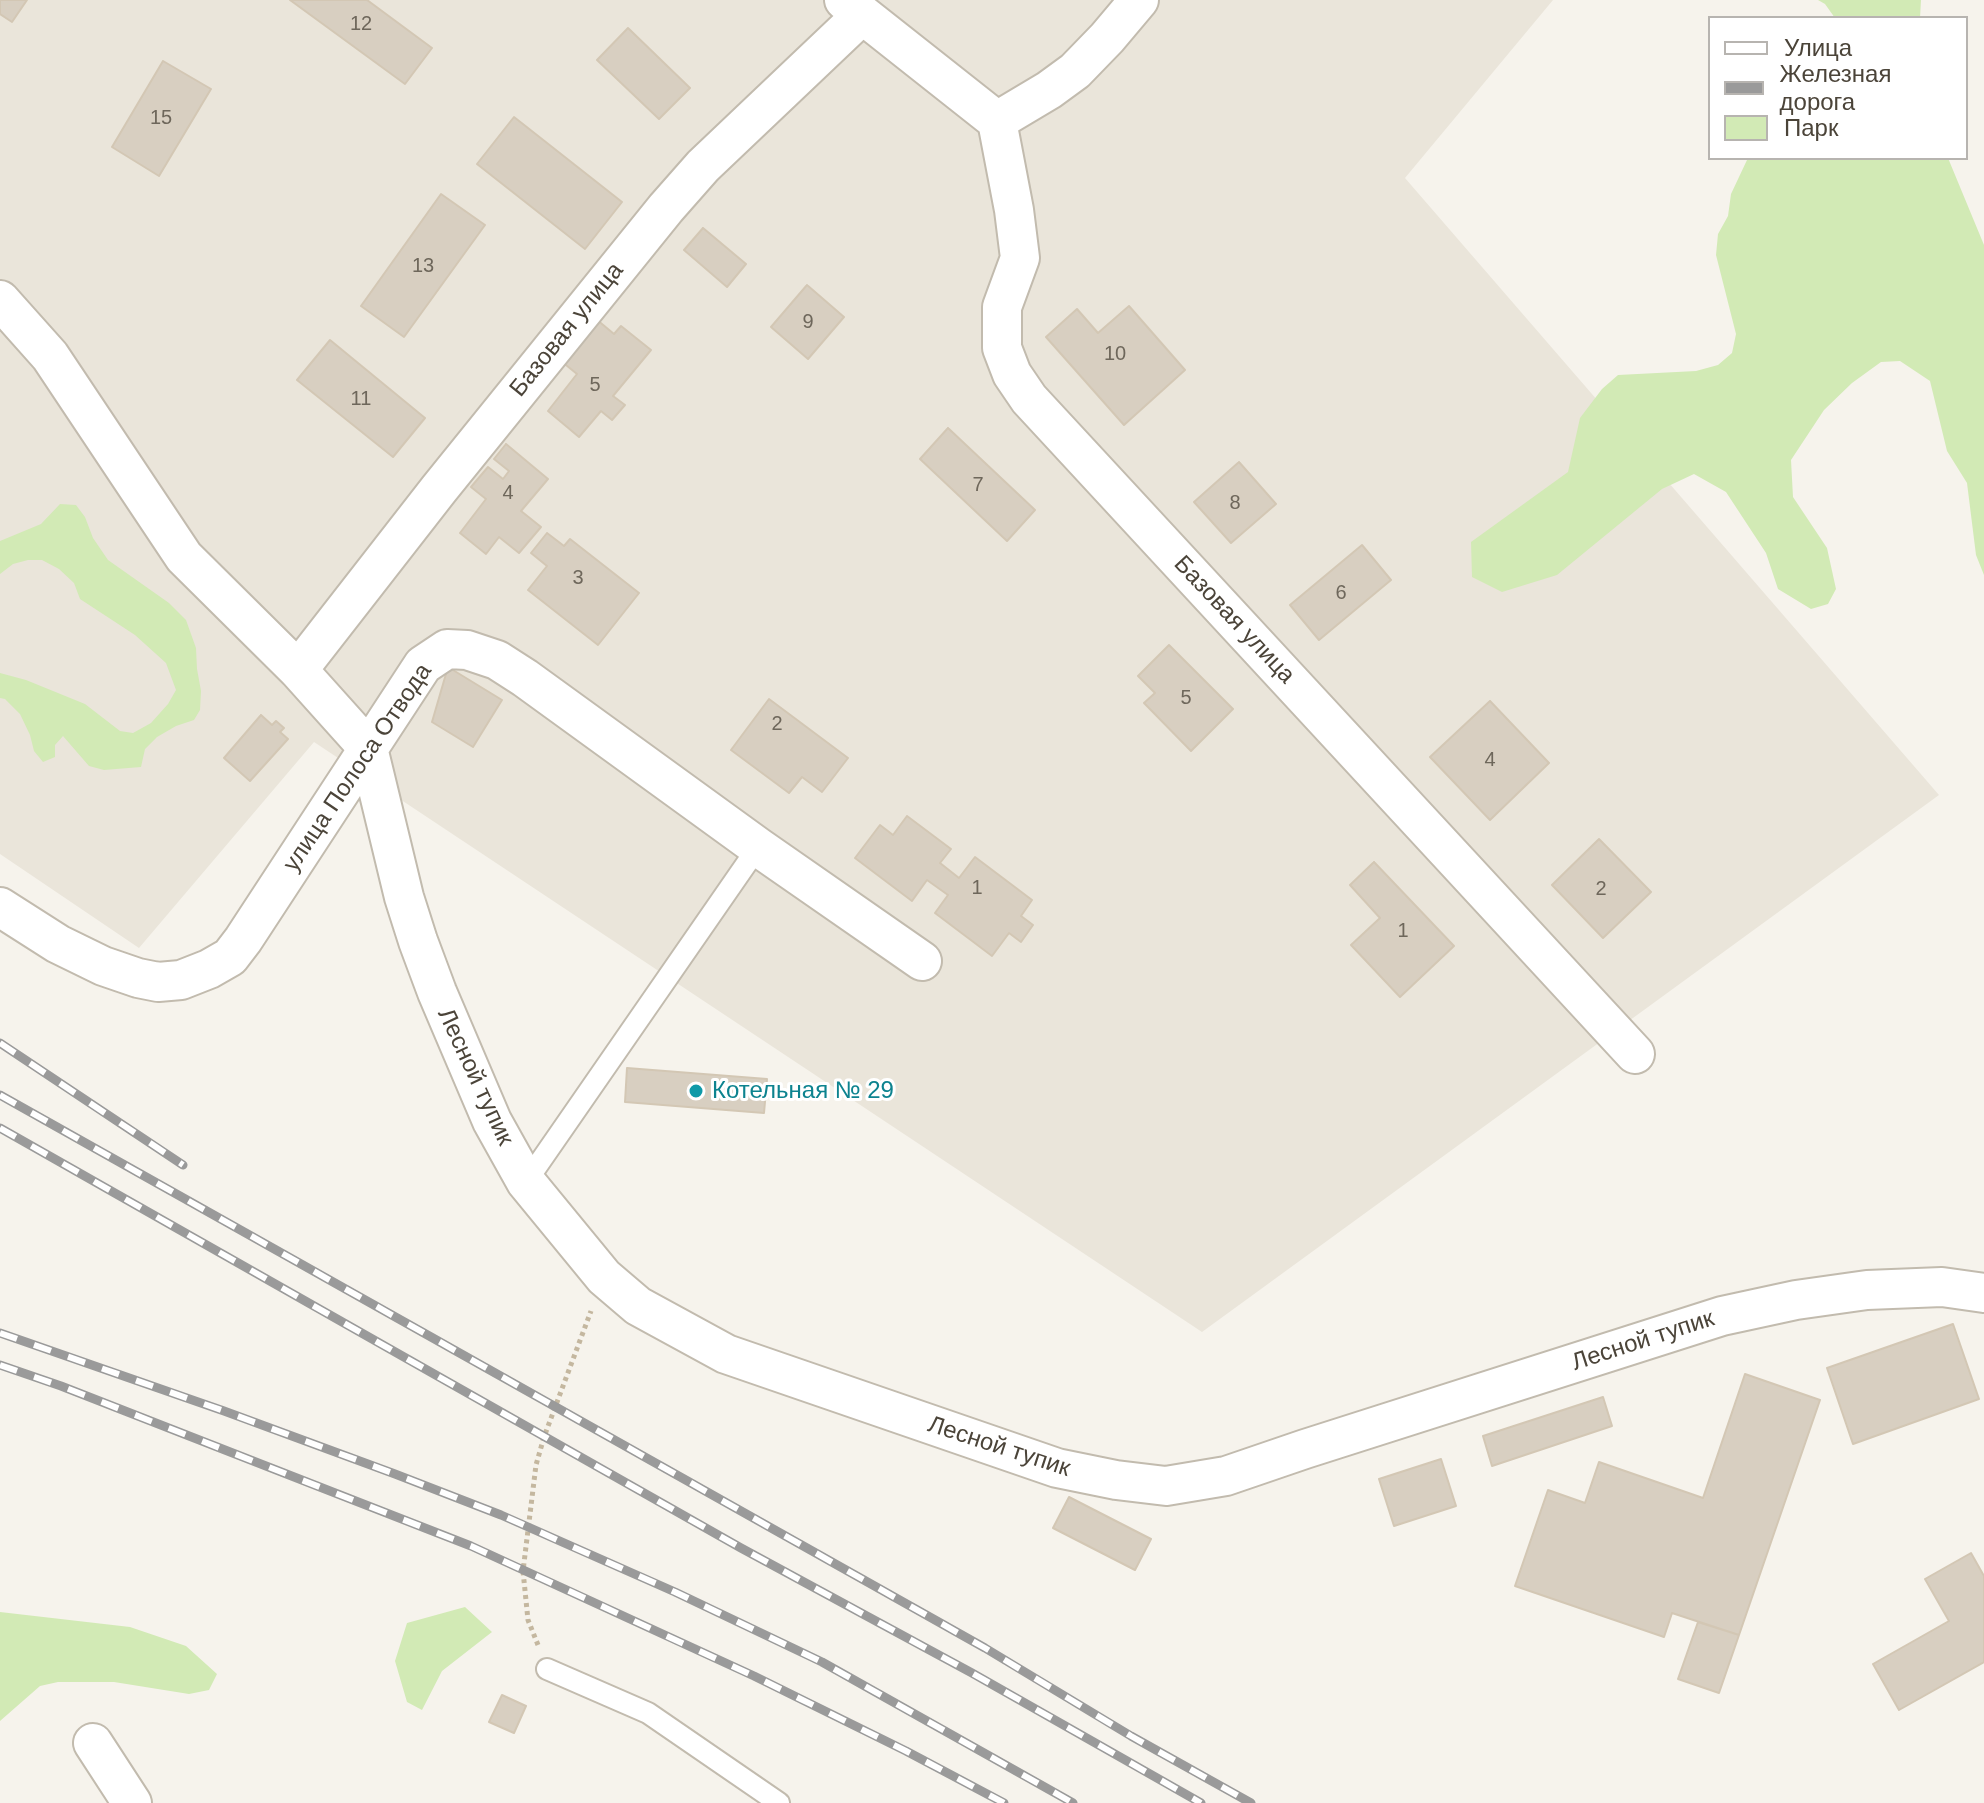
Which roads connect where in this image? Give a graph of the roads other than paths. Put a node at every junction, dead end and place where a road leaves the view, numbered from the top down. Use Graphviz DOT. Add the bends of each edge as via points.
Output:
graph roads {
  1 [pos="1139,0"];
  2 [pos="853,7"];
  3 [pos="997,121"];
  4 [pos="0,300"];
  5 [pos="298,670"];
  6 [pos="368,748"];
  7 [pos="758,847"];
  8 [pos="0,907"];
  9 [pos="922,961"];
  10 [pos="1635,1054"];
  11 [pos="526,1182"];
  12 [pos="1984,1293"];
  13 [pos="547,1669"];
  14 [pos="93,1743"];
  15 [pos="132,1803"];
  16 [pos="779,1803"];
  1 -- 3 [label="street" via="1075,71"];
  2 -- 3 [label="street, Базовая улица"];
  2 -- 5 [label="street, Базовая улица" via="666,208"];
  3 -- 10 [label="street, Базовая улица" via="1020,258 1002,307 1002,348 1029,399"];
  4 -- 5 [label="street" via="50,356 184,557"];
  5 -- 6 [label="street"];
  6 -- 7 [label="street, улица Полоса Отвода" via="423,665 447,649 467,650 497,660 525,678"];
  6 -- 8 [label="street, улица Полоса Отвода" via="243,940 230,957 209,969 181,980 138,978 58,944"];
  6 -- 11 [label="street, Лесной тупик" via="418,941 492,1121"];
  7 -- 9 [label="street, улица Полоса Отвода"];
  7 -- 11 [label="lane"];
  11 -- 12 [label="street, Лесной тупик" via="604,1277 638,1306 726,1354 1057,1468 1166,1486 1226,1476 1722,1316 1867,1290 1942,1287"];
  13 -- 16 [label="lane" via="648,1713"];
  14 -- 15 [label="street"];
}
